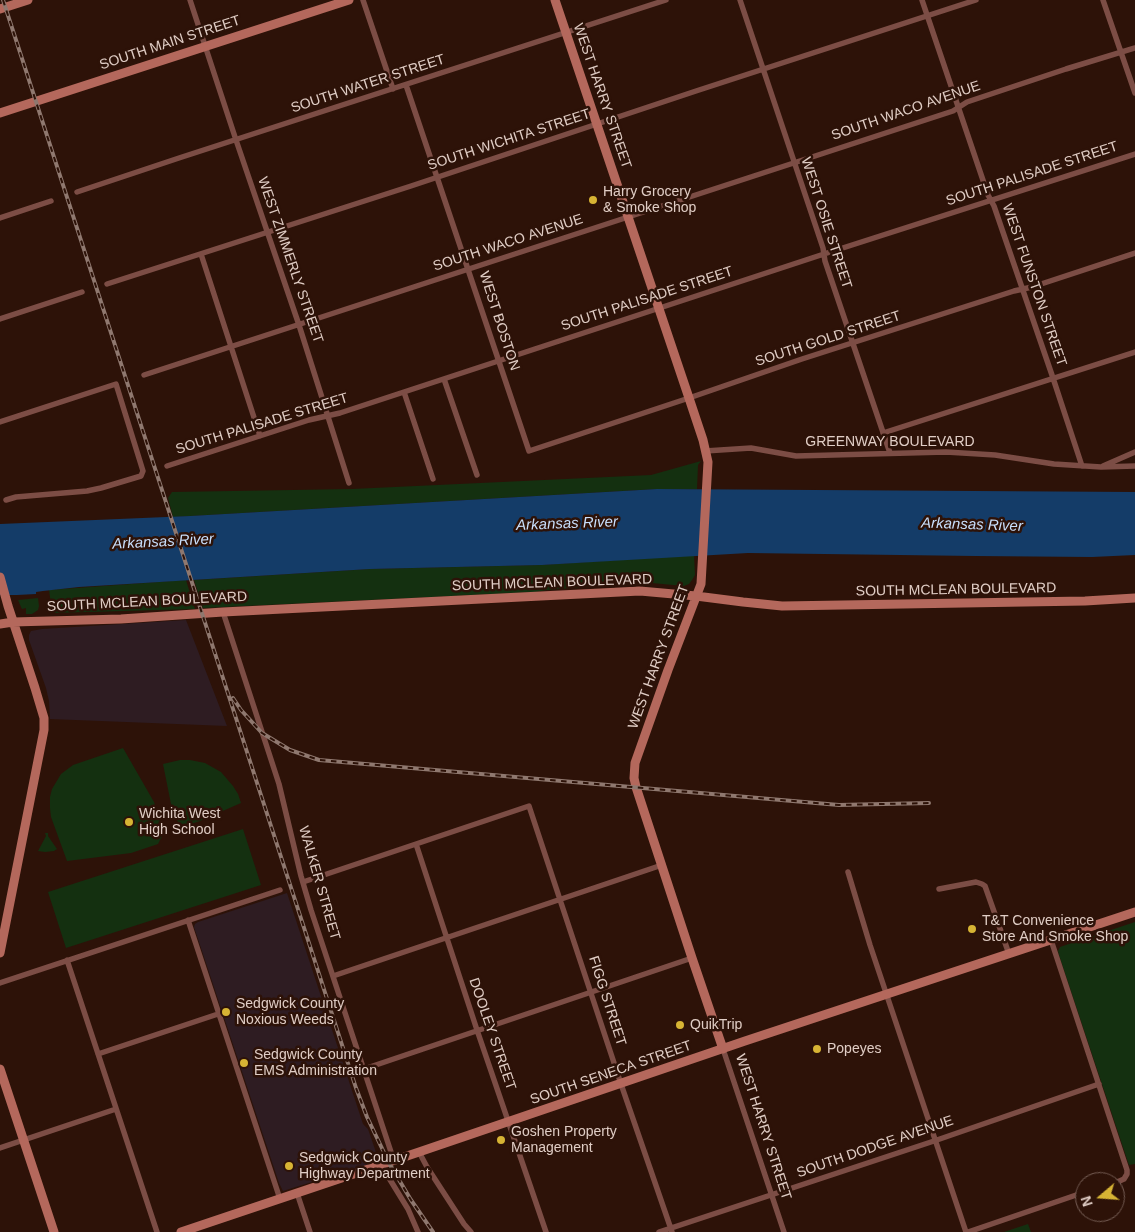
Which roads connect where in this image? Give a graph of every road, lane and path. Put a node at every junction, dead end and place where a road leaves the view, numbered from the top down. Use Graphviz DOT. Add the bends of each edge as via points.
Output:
graph roads {
  1 [pos="28,0"];
  2 [pos="190,0"];
  3 [pos="349,0"];
  4 [pos="363,0"];
  5 [pos="555,0"];
  6 [pos="666,0"];
  7 [pos="740,0"];
  8 [pos="922,0"];
  9 [pos="976,0"];
  10 [pos="1103,0"];
  11 [pos="0,9"];
  12 [pos="928,16"];
  13 [pos="566,33"];
  14 [pos="205,46"];
  15 [pos="1135,48"];
  16 [pos="1121,52"];
  17 [pos="763,70"];
  18 [pos="406,85"];
  19 [pos="393,89"];
  20 [pos="1135,93"];
  21 [pos="959,108"];
  22 [pos="0,113"];
  23 [pos="596,124"];
  24 [pos="236,140"];
  25 [pos="1135,154"];
  26 [pos="795,163"];
  27 [pos="438,177"];
  28 [pos="77,192"];
  29 [pos="990,200"];
  30 [pos="51,201"];
  31 [pos="628,216"];
  32 [pos="0,218"];
  33 [pos="268,232"];
  34 [pos="1135,253"];
  35 [pos="201,254"];
  36 [pos="824,254"];
  37 [pos="469,269"];
  38 [pos="107,284"];
  39 [pos="1023,289"];
  40 [pos="82,292"];
  41 [pos="659,308"];
  42 [pos="0,319"];
  43 [pos="299,325"];
  44 [pos="852,343"];
  45 [pos="232,347"];
  46 [pos="1135,352"];
  47 [pos="499,361"];
  48 [pos="144,375"];
  49 [pos="444,378"];
  50 [pos="1053,378"];
  51 [pos="404,392"];
  52 [pos="689,398"];
  53 [pos="328,416"];
  54 [pos="0,422"];
  55 [pos="883,433"];
  56 [pos="260,436"];
  57 [pos="529,451"];
  58 [pos="705,451"];
  59 [pos="1135,452"];
  60 [pos="890,453"];
  61 [pos="167,466"];
  62 [pos="1082,466"];
  63 [pos="1135,466"];
  64 [pos="1102,467"];
  65 [pos="477,475"];
  66 [pos="433,479"];
  67 [pos="349,483"];
  68 [pos="6,500"];
  69 [pos="0,576"];
  70 [pos="696,596"];
  71 [pos="1135,598"];
  72 [pos="223,612"];
  73 [pos="14,622"];
  74 [pos="0,624"];
  75 [pos="416,844"];
  76 [pos="662,865"];
  77 [pos="848,872"];
  78 [pos="303,882"];
  79 [pos="939,889"];
  80 [pos="280,890"];
  81 [pos="561,899"];
  82 [pos="1135,912"];
  83 [pos="188,920"];
  84 [pos="447,937"];
  85 [pos="1050,940"];
  86 [pos="0,953"];
  87 [pos="1009,954"];
  88 [pos="692,958"];
  89 [pos="67,960"];
  90 [pos="333,976"];
  91 [pos="0,983"];
  92 [pos="592,992"];
  93 [pos="887,995"];
  94 [pos="218,1014"];
  95 [pos="477,1030"];
  96 [pos="724,1049"];
  97 [pos="98,1054"];
  98 [pos="0,1069"];
  99 [pos="364,1069"];
  100 [pos="621,1084"];
  101 [pos="1098,1084"];
  102 [pos="116,1109"];
  103 [pos="509,1122"];
  104 [pos="24,1140"];
  105 [pos="934,1140"];
  106 [pos="0,1148"];
  107 [pos="419,1152"];
  108 [pos="394,1161"];
  109 [pos="381,1165"];
  110 [pos="1125,1177"];
  111 [pos="297,1193"];
  112 [pos="771,1195"];
  113 [pos="1075,1195"];
  114 [pos="280,1199"];
  115 [pos="202,1229"];
  116 [pos="671,1230"];
  117 [pos="54,1232"];
  118 [pos="157,1232"];
  119 [pos="181,1232"];
  120 [pos="310,1232"];
  121 [pos="418,1232"];
  122 [pos="471,1232"];
  123 [pos="546,1232"];
  124 [pos="659,1232"];
  125 [pos="784,1232"];
  126 [pos="967,1232"];
  1 -- 11 [label="street"];
  2 -- 14 [label="street, WEST ZIMMERLY STREET"];
  3 -- 14 [label="street, SOUTH MAIN STREET"];
  4 -- 19 [label="street"];
  5 -- 13 [label="street, WEST HARRY STREET"];
  6 -- 13 [label="street, SOUTH WATER STREET"];
  7 -- 17 [label="street, WEST OSIE STREET"];
  8 -- 12 [label="street, WEST FUNSTON STREET"];
  9 -- 12 [label="street, SOUTH WICHITA STREET"];
  10 -- 16 [label="street"];
  12 -- 17 [label="street, SOUTH WICHITA STREET"];
  12 -- 21 [label="street, WEST FUNSTON STREET"];
  13 -- 18 [label="street, SOUTH WATER STREET"];
  13 -- 23 [label="street, WEST HARRY STREET"];
  14 -- 22 [label="street, SOUTH MAIN STREET"];
  14 -- 24 [label="street, WEST ZIMMERLY STREET"];
  15 -- 16 [label="street, SOUTH WACO AVENUE"];
  16 -- 20 [label="street"];
  16 -- 21 [label="street, SOUTH WACO AVENUE" via="967,102"];
  17 -- 23 [label="street, SOUTH WICHITA STREET"];
  17 -- 26 [label="street, WEST OSIE STREET"];
  18 -- 19 [label="street, SOUTH WATER STREET"];
  18 -- 27 [label="street, WEST BOSTON"];
  19 -- 24 [label="street, SOUTH WATER STREET"];
  21 -- 26 [label="street, SOUTH WACO AVENUE"];
  21 -- 29 [label="street, WEST FUNSTON STREET"];
  23 -- 27 [label="street, SOUTH WICHITA STREET"];
  23 -- 31 [label="street, WEST HARRY STREET"];
  24 -- 28 [label="street, SOUTH WATER STREET"];
  24 -- 33 [label="street, WEST ZIMMERLY STREET"];
  25 -- 29 [label="street, SOUTH PALISADE STREET"];
  26 -- 31 [label="street, SOUTH WACO AVENUE"];
  26 -- 36 [label="street, WEST OSIE STREET"];
  27 -- 33 [label="street, SOUTH WICHITA STREET"];
  27 -- 37 [label="street, WEST BOSTON"];
  29 -- 36 [label="street, SOUTH PALISADE STREET"];
  29 -- 39 [label="street, WEST FUNSTON STREET"];
  30 -- 32 [label="street"];
  31 -- 37 [label="street, SOUTH WACO AVENUE"];
  31 -- 41 [label="street, WEST HARRY STREET"];
  33 -- 35 [label="street, SOUTH WICHITA STREET"];
  33 -- 43 [label="street, WEST ZIMMERLY STREET"];
  34 -- 39 [label="street, SOUTH GOLD STREET"];
  35 -- 38 [label="street, SOUTH WICHITA STREET"];
  35 -- 45 [label="street"];
  36 -- 41 [label="street, SOUTH PALISADE STREET"];
  36 -- 44 [label="street, WEST OSIE STREET"];
  37 -- 43 [label="street, SOUTH WACO AVENUE"];
  37 -- 47 [label="street, WEST BOSTON"];
  39 -- 44 [label="street, SOUTH GOLD STREET"];
  39 -- 50 [label="street, WEST FUNSTON STREET"];
  40 -- 42 [label="street"];
  41 -- 47 [label="street, SOUTH PALISADE STREET"];
  41 -- 52 [label="street, WEST HARRY STREET"];
  43 -- 45 [label="street, SOUTH WACO AVENUE"];
  43 -- 53 [label="street, WEST ZIMMERLY STREET"];
  44 -- 52 [label="street, SOUTH GOLD STREET"];
  44 -- 55 [label="street, WEST OSIE STREET"];
  45 -- 48 [label="street, SOUTH WACO AVENUE"];
  45 -- 56 [label="street"];
  46 -- 50 [label="street"];
  47 -- 49 [label="street, SOUTH PALISADE STREET"];
  47 -- 57 [label="street, WEST BOSTON"];
  49 -- 51 [label="street, SOUTH PALISADE STREET"];
  49 -- 65 [label="street"];
  50 -- 55 [label="street"];
  50 -- 62 [label="street, WEST FUNSTON STREET"];
  51 -- 53 [label="street, SOUTH PALISADE STREET"];
  51 -- 66 [label="street"];
  52 -- 57 [label="street, SOUTH GOLD STREET"];
  52 -- 58 [label="street, WEST HARRY STREET"];
  53 -- 56 [label="street, SOUTH PALISADE STREET"];
  53 -- 67 [label="street, WEST ZIMMERLY STREET"];
  54 -- 68 [label="street" via="116,384 143,471 140,476 87,491"];
  55 -- 60 [label="street, WEST OSIE STREET"];
  56 -- 61 [label="street, SOUTH PALISADE STREET"];
  58 -- 60 [label="street, GREENWAY BOULEVARD" via="751,448 796,456"];
  58 -- 70 [label="street, WEST HARRY STREET" via="708,462 702,568"];
  59 -- 64 [label="street"];
  60 -- 62 [label="street, GREENWAY BOULEVARD" via="994,455"];
  62 -- 64 [label="street, GREENWAY BOULEVARD"];
  63 -- 64 [label="street, GREENWAY BOULEVARD"];
  69 -- 73 [label="street"];
  70 -- 71 [label="street, SOUTH MCLEAN BOULEVARD" via="782,606 1069,602"];
  70 -- 72 [label="street, SOUTH MCLEAN BOULEVARD" via="640,591"];
  70 -- 76 [label="street, WEST HARRY STREET" via="635,763 636,787"];
  72 -- 73 [label="street, SOUTH MCLEAN BOULEVARD"];
  72 -- 78 [label="street, WALKER STREET" via="278,784"];
  73 -- 74 [label="street, SOUTH MCLEAN BOULEVARD"];
  73 -- 86 [label="street" via="44,718 44,730"];
  75 -- 78 [label="street"];
  75 -- 81 [label="street, FIGG STREET" via="529,806"];
  75 -- 84 [label="street, DOOLEY STREET"];
  76 -- 81 [label="street"];
  76 -- 88 [label="street, WEST HARRY STREET"];
  77 -- 93 [label="street"];
  78 -- 90 [label="street, WALKER STREET"];
  79 -- 87 [label="street" via="976,882 985,886"];
  80 -- 83 [label="street"];
  81 -- 84 [label="street"];
  81 -- 92 [label="street, FIGG STREET"];
  82 -- 85 [label="street, SOUTH SENECA STREET"];
  83 -- 89 [label="street"];
  83 -- 94 [label="street"];
  84 -- 90 [label="street"];
  84 -- 95 [label="street, DOOLEY STREET"];
  85 -- 87 [label="street, SOUTH SENECA STREET"];
  85 -- 101 [label="street"];
  87 -- 93 [label="street, SOUTH SENECA STREET"];
  88 -- 92 [label="street"];
  88 -- 96 [label="street, WEST HARRY STREET"];
  89 -- 91 [label="street"];
  89 -- 97 [label="street"];
  90 -- 99 [label="street, WALKER STREET"];
  92 -- 95 [label="street"];
  92 -- 100 [label="street, FIGG STREET"];
  93 -- 96 [label="street, SOUTH SENECA STREET"];
  93 -- 105 [label="street"];
  94 -- 97 [label="street"];
  94 -- 114 [label="street"];
  95 -- 99 [label="street"];
  95 -- 103 [label="street, DOOLEY STREET"];
  96 -- 100 [label="street, SOUTH SENECA STREET"];
  96 -- 112 [label="street, WEST HARRY STREET"];
  97 -- 102 [label="street"];
  98 -- 104 [label="street"];
  99 -- 108 [label="street, WALKER STREET"];
  100 -- 103 [label="street, SOUTH SENECA STREET"];
  100 -- 116 [label="street, FIGG STREET"];
  101 -- 105 [label="street, SOUTH DODGE AVENUE"];
  101 -- 110 [label="street" via="1126,1170"];
  102 -- 104 [label="street"];
  102 -- 118 [label="street"];
  103 -- 107 [label="street, SOUTH SENECA STREET"];
  103 -- 123 [label="street, DOOLEY STREET"];
  104 -- 106 [label="street"];
  104 -- 117 [label="street"];
  105 -- 112 [label="street, SOUTH DODGE AVENUE"];
  105 -- 126 [label="street"];
  107 -- 108 [label="street, SOUTH SENECA STREET"];
  107 -- 122 [label="street"];
  108 -- 109 [label="street, SOUTH SENECA STREET"];
  109 -- 111 [label="street, SOUTH SENECA STREET"];
  109 -- 121 [label="street"];
  111 -- 114 [label="street, SOUTH SENECA STREET"];
  111 -- 120 [label="street"];
  112 -- 116 [label="street, SOUTH DODGE AVENUE"];
  112 -- 125 [label="street, WEST HARRY STREET"];
  113 -- 126 [label="street"];
  114 -- 115 [label="street, SOUTH SENECA STREET"];
  115 -- 119 [label="street, SOUTH SENECA STREET"];
  116 -- 124 [label="street, SOUTH DODGE AVENUE"];
}
